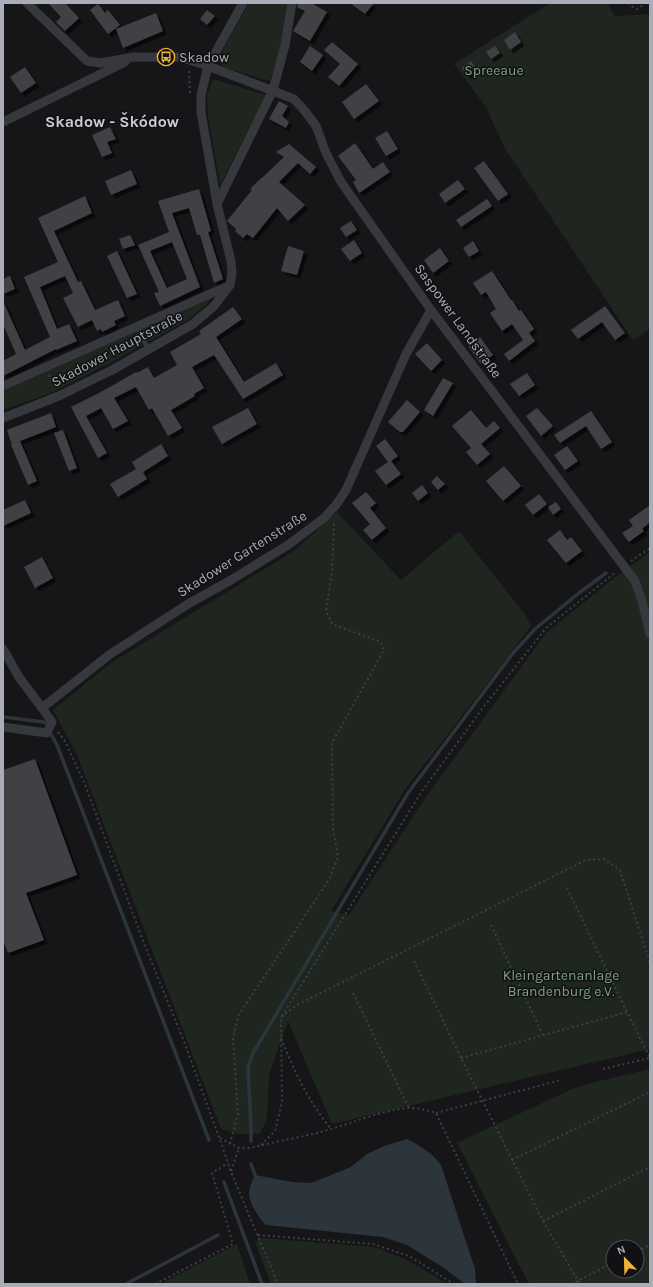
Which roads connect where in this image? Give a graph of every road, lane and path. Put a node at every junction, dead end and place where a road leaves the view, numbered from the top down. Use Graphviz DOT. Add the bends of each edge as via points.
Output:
graph roads {
  1 [pos="26,3"];
  2 [pos="243,3"];
  3 [pos="292,3"];
  4 [pos="628,3"];
  5 [pos="646,3"];
  6 [pos="134,57"];
  7 [pos="208,66"];
  8 [pos="273,90"];
  9 [pos="3,122"];
  10 [pos="217,204"];
  11 [pos="230,285"];
  12 [pos="431,310"];
  13 [pos="137,326"];
  14 [pos="148,349"];
  15 [pos="46,367"];
  16 [pos="3,386"];
  17 [pos="59,396"];
  18 [pos="3,418"];
  19 [pos="336,505"];
  20 [pos="650,548"];
  21 [pos="624,566"];
  22 [pos="650,634"];
  23 [pos="3,649"];
  24 [pos="42,708"];
  25 [pos="52,722"];
  26 [pos="3,727"];
  27 [pos="567,888"];
  28 [pos="491,925"];
  29 [pos="414,961"];
  30 [pos="650,963"];
  31 [pos="353,993"];
  32 [pos="628,1012"];
  33 [pos="281,1017"];
  34 [pos="544,1035"];
  35 [pos="280,1036"];
  36 [pos="460,1058"];
  37 [pos="650,1058"];
  38 [pos="604,1069"];
  39 [pos="561,1080"];
  40 [pos="650,1092"];
  41 [pos="482,1100"];
  42 [pos="409,1108"];
  43 [pos="436,1113"];
  44 [pos="331,1129"];
  45 [pos="219,1137"];
  46 [pos="230,1144"];
  47 [pos="261,1145"];
  48 [pos="239,1148"];
  49 [pos="512,1160"];
  50 [pos="228,1163"];
  51 [pos="650,1167"];
  52 [pos="231,1172"];
  53 [pos="543,1221"];
  54 [pos="258,1235"];
  55 [pos="605,1267"];
  56 [pos="577,1281"];
  57 [pos="154,1284"];
  58 [pos="278,1284"];
  59 [pos="454,1284"];
  60 [pos="518,1284"];
  61 [pos="571,1284"];
  62 [pos="580,1284"];
  1 -- 6 [label="street, Saspower Landstraße" via="87,61 100,63"];
  2 -- 7 [label="street"];
  3 -- 8 [label="street" via="286,45"];
  4 -- 5 [label="path" via="637,9"];
  6 -- 7 [label="street, Saspower Landstraße" via="178,57"];
  6 -- 9 [label="street"];
  7 -- 8 [label="street, Saspower Landstraße"];
  7 -- 10 [label="street" via="201,95 201,112"];
  8 -- 10 [label="street"];
  8 -- 12 [label="street, Saspower Landstraße" via="294,99 305,110 316,126 341,182"];
  10 -- 11 [label="street" via="231,261"];
  11 -- 13 [label="street, Skadower Hauptstraße"];
  11 -- 14 [label="street, Skadower Hauptstraße" via="214,306 193,324"];
  12 -- 19 [label="street, Skadower Gartenstraße" via="406,354 346,490"];
  12 -- 21 [label="street, Saspower Landstraße"];
  13 -- 14 [label="lane"];
  13 -- 15 [label="street, Skadower Hauptstraße"];
  14 -- 17 [label="street, Skadower Hauptstraße"];
  15 -- 16 [label="street, Skadower Hauptstraße"];
  15 -- 17 [label="path"];
  17 -- 18 [label="street, Skadower Hauptstraße"];
  19 -- 24 [label="street, Skadower Gartenstraße" via="324,518 288,545 188,604 110,655"];
  19 -- 46 [label="path" via="332,571 326,611 332,624 381,642 384,650 332,743 333,829 338,857 329,880 238,1016 233,1039 238,1114"];
  20 -- 21 [label="path"];
  21 -- 22 [label="street, Saspower Landstraße" via="635,581"];
  21 -- 33 [label="path" via="546,628 482,709 422,791"];
  23 -- 24 [label="street" via="19,677"];
  24 -- 25 [label="street"];
  25 -- 26 [label="street" via="47,733"];
  25 -- 45 [label="path" via="65,741 84,782"];
  27 -- 32 [label="path"];
  28 -- 34 [label="path"];
  29 -- 36 [label="path"];
  30 -- 33 [label="path" via="620,870 604,859 586,860 297,1005"];
  31 -- 42 [label="path"];
  32 -- 34 [label="path"];
  32 -- 37 [label="path"];
  33 -- 35 [label="path"];
  34 -- 36 [label="path"];
  35 -- 44 [label="path" via="313,1105"];
  35 -- 47 [label="path" via="282,1102 275,1131"];
  36 -- 41 [label="path"];
  37 -- 38 [label="path"];
  39 -- 41 [label="path"];
  40 -- 49 [label="path"];
  41 -- 43 [label="path"];
  41 -- 49 [label="path"];
  42 -- 43 [label="path"];
  42 -- 44 [label="path" via="367,1117"];
  43 -- 60 [label="path"];
  44 -- 47 [label="path"];
  45 -- 46 [label="path"];
  45 -- 50 [label="path"];
  46 -- 48 [label="path"];
  47 -- 48 [label="path"];
  48 -- 52 [label="path"];
  49 -- 53 [label="path"];
  50 -- 52 [label="path"];
  50 -- 57 [label="path" via="212,1173 233,1244"];
  51 -- 53 [label="path"];
  52 -- 54 [label="path"];
  53 -- 56 [label="path"];
  54 -- 58 [label="path"];
  54 -- 59 [label="path" via="373,1244 409,1256"];
  55 -- 56 [label="path"];
  56 -- 61 [label="path"];
  56 -- 62 [label="path"];
}
